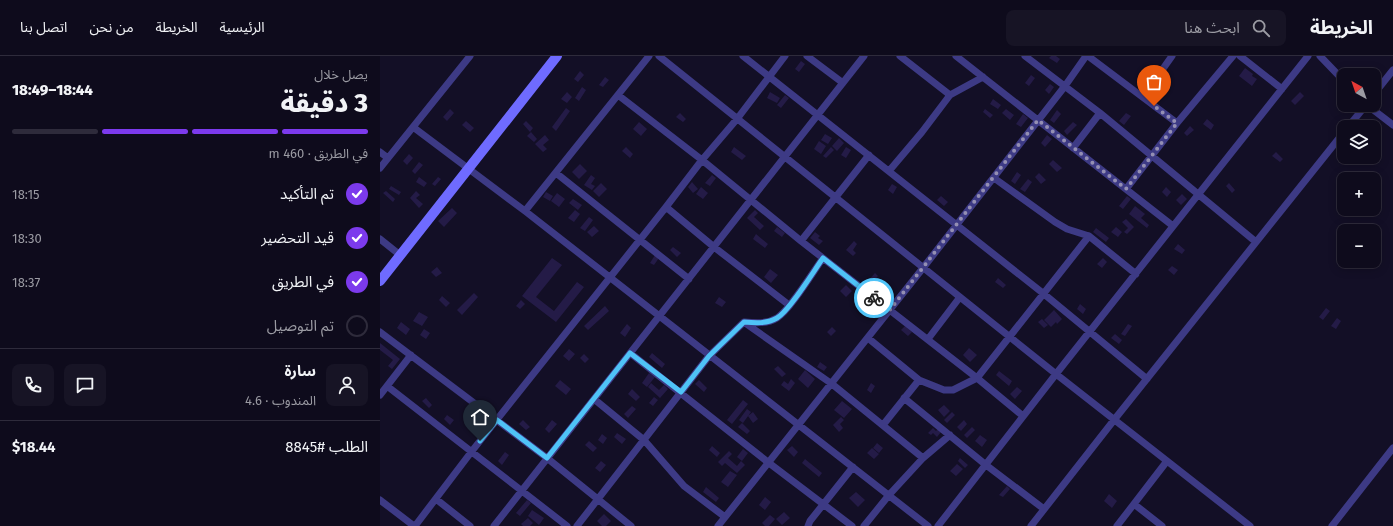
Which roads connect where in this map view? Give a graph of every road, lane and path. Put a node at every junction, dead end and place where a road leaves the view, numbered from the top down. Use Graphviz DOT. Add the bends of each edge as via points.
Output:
graph roads {
  1 [pos="470,56"];
  2 [pos="557,56"];
  3 [pos="649,56"];
  4 [pos="659,56"];
  5 [pos="743,56"];
  6 [pos="785,56"];
  7 [pos="807,56"];
  8 [pos="864,56"];
  9 [pos="900,56"];
  10 [pos="956,56"];
  11 [pos="1025,56"];
  12 [pos="1087,56"];
  13 [pos="1172,56"];
  14 [pos="1233,56"];
  15 [pos="1240,56"];
  16 [pos="1308,56"];
  17 [pos="1320,56"];
  18 [pos="1393,70"];
  19 [pos="1337,74"];
  20 [pos="769,76"];
  21 [pos="983,77"];
  22 [pos="842,83"];
  23 [pos="1381,85"];
  24 [pos="1065,86"];
  25 [pos="1282,89"];
  26 [pos="618,95"];
  27 [pos="950,95"];
  28 [pos="1143,97"];
  29 [pos="1361,112"];
  30 [pos="1376,112"];
  31 [pos="1100,113"];
  32 [pos="817,114"];
  33 [pos="737,119"];
  34 [pos="1038,120"];
  35 [pos="1354,120"];
  36 [pos="1177,123"];
  37 [pos="1393,126"];
  38 [pos="413,127"];
  39 [pos="1337,141"];
  40 [pos="1073,148"];
  41 [pos="380,152"];
  42 [pos="869,155"];
  43 [pos="784,156"];
  44 [pos="1152,157"];
  45 [pos="388,158"];
  46 [pos="702,160"];
  47 [pos="380,168"];
  48 [pos="468,168"];
  49 [pos="889,171"];
  50 [pos="556,173"];
  51 [pos="994,178"];
  52 [pos="1126,189"];
  53 [pos="1198,194"];
  54 [pos="835,198"];
  55 [pos="751,201"];
  56 [pos="666,207"];
  57 [pos="525,211"];
  58 [pos="956,225"];
  59 [pos="1173,226"];
  60 [pos="1089,236"];
  61 [pos="380,239"];
  62 [pos="640,239"];
  63 [pos="801,241"];
  64 [pos="1256,242"];
  65 [pos="714,247"];
  66 [pos="400,256"];
  67 [pos="823,258"];
  68 [pos="923,268"];
  69 [pos="1136,274"];
  70 [pos="609,277"];
  71 [pos="689,278"];
  72 [pos="380,281"];
  73 [pos="1044,294"];
  74 [pos="960,297"];
  75 [pos="789,305"];
  76 [pos="889,311"];
  77 [pos="659,316"];
  78 [pos="744,322"];
  79 [pos="1090,331"];
  80 [pos="380,332"];
  81 [pos="1010,337"];
  82 [pos="868,338"];
  83 [pos="928,340"];
  84 [pos="630,353"];
  85 [pos="411,355"];
  86 [pos="709,356"];
  87 [pos="1056,374"];
  88 [pos="978,378"];
  89 [pos="1147,379"];
  90 [pos="918,380"];
  91 [pos="832,384"];
  92 [pos="387,386"];
  93 [pos="681,392"];
  94 [pos="380,395"];
  95 [pos="904,398"];
  96 [pos="594,399"];
  97 [pos="1023,416"];
  98 [pos="497,420"];
  99 [pos="1114,420"];
  100 [pos="799,425"];
  101 [pos="883,425"];
  102 [pos="950,435"];
  103 [pos="644,440"];
  104 [pos="1393,448"];
  105 [pos="472,451"];
  106 [pos="547,458"];
  107 [pos="923,458"];
  108 [pos="1167,461"];
  109 [pos="769,463"];
  110 [pos="986,464"];
  111 [pos="853,467"];
  112 [pos="522,490"];
  113 [pos="889,496"];
  114 [pos="436,499"];
  115 [pos="598,499"];
  116 [pos="380,500"];
  117 [pos="824,504"];
  118 [pos="1134,504"];
  119 [pos="1044,509"];
  120 [pos="725,517"];
  121 [pos="414,526"];
  122 [pos="470,526"];
  123 [pos="494,526"];
  124 [pos="566,526"];
  125 [pos="577,526"];
  126 [pos="631,526"];
  127 [pos="718,526"];
  128 [pos="808,526"];
  129 [pos="852,526"];
  130 [pos="864,526"];
  131 [pos="928,526"];
  132 [pos="938,526"];
  133 [pos="1031,526"];
  134 [pos="1117,526"];
  135 [pos="1162,526"];
  136 [pos="1250,526"];
  137 [pos="1332,526"];
  1 -- 38 [label="street"];
  2 -- 48 [label="main road"];
  3 -- 26 [label="street"];
  4 -- 33 [label="street"];
  5 -- 20 [label="street"];
  6 -- 20 [label="street"];
  7 -- 22 [label="street"];
  8 -- 22 [label="street"];
  9 -- 27 [label="street"];
  10 -- 21 [label="street"];
  11 -- 24 [label="street"];
  12 -- 24 [label="street"];
  12 -- 28 [label="street"];
  13 -- 28 [label="street"];
  14 -- 36 [label="street"];
  15 -- 25 [label="street"];
  16 -- 25 [label="street"];
  17 -- 19 [label="street"];
  18 -- 23 [label="street"];
  20 -- 32 [label="street"];
  20 -- 33 [label="street"];
  21 -- 27 [label="street"];
  21 -- 34 [label="street"];
  22 -- 32 [label="street"];
  24 -- 31 [label="street"];
  24 -- 34 [label="street"];
  25 -- 53 [label="street"];
  26 -- 46 [label="street"];
  26 -- 50 [label="street"];
  27 -- 49 [label="street"];
  28 -- 36 [label="street"];
  29 -- 35 [label="street"];
  30 -- 37 [label="street"];
  31 -- 40 [label="street"];
  31 -- 44 [label="street"];
  32 -- 42 [label="street"];
  32 -- 43 [label="street"];
  33 -- 43 [label="street"];
  33 -- 46 [label="street"];
  34 -- 40 [label="street"];
  34 -- 51 [label="street"];
  36 -- 44 [label="street"];
  38 -- 45 [label="street"];
  38 -- 48 [label="street"];
  39 -- 64 [label="street"];
  40 -- 52 [label="street"];
  41 -- 45 [label="street"];
  42 -- 49 [label="street"];
  42 -- 54 [label="street"];
  43 -- 54 [label="street"];
  43 -- 55 [label="street"];
  44 -- 52 [label="street"];
  44 -- 53 [label="street"];
  45 -- 47 [label="street"];
  46 -- 55 [label="street"];
  46 -- 56 [label="street"];
  48 -- 57 [label="street"];
  48 -- 66 [label="main road"];
  49 -- 58 [label="street"];
  50 -- 57 [label="street"];
  50 -- 62 [label="street"];
  51 -- 58 [label="street"];
  51 -- 60 [label="street" via="1066,229"];
  52 -- 59 [label="street"];
  53 -- 59 [label="street"];
  53 -- 64 [label="street"];
  54 -- 63 [label="street"];
  54 -- 68 [label="street"];
  55 -- 63 [label="street"];
  55 -- 65 [label="street"];
  56 -- 62 [label="street"];
  56 -- 65 [label="street"];
  57 -- 70 [label="street"];
  58 -- 68 [label="street"];
  58 -- 73 [label="street"];
  59 -- 69 [label="street"];
  60 -- 69 [label="street"];
  60 -- 73 [label="street"];
  61 -- 66 [label="street"];
  62 -- 70 [label="street"];
  62 -- 71 [label="street"];
  63 -- 67 [label="street"];
  64 -- 89 [label="street"];
  65 -- 71 [label="street"];
  65 -- 75 [label="street"];
  66 -- 72 [label="main road"];
  67 -- 75 [label="street"];
  67 -- 76 [label="street"];
  68 -- 74 [label="street"];
  68 -- 76 [label="street"];
  69 -- 79 [label="street"];
  70 -- 77 [label="street"];
  70 -- 98 [label="street"];
  71 -- 77 [label="street"];
  73 -- 79 [label="street"];
  73 -- 81 [label="street"];
  74 -- 81 [label="street"];
  74 -- 83 [label="street"];
  75 -- 78 [label="street" via="778,317 769,321"];
  76 -- 82 [label="street"];
  76 -- 83 [label="street"];
  77 -- 84 [label="street"];
  77 -- 86 [label="street"];
  78 -- 86 [label="street"];
  78 -- 91 [label="street"];
  79 -- 87 [label="street"];
  79 -- 89 [label="street"];
  80 -- 85 [label="street"];
  81 -- 87 [label="street"];
  81 -- 88 [label="street"];
  82 -- 90 [label="street"];
  82 -- 91 [label="street"];
  83 -- 88 [label="street"];
  84 -- 93 [label="street"];
  84 -- 96 [label="street"];
  85 -- 92 [label="street"];
  85 -- 98 [label="street"];
  86 -- 93 [label="street"];
  86 -- 100 [label="street"];
  87 -- 97 [label="street"];
  87 -- 99 [label="street"];
  88 -- 90 [label="street" via="953,390 944,390"];
  88 -- 97 [label="street"];
  89 -- 99 [label="street"];
  90 -- 95 [label="street"];
  91 -- 100 [label="street"];
  91 -- 101 [label="street"];
  92 -- 94 [label="street"];
  92 -- 105 [label="street"];
  93 -- 103 [label="street"];
  93 -- 109 [label="street"];
  95 -- 101 [label="street"];
  95 -- 102 [label="street"];
  96 -- 103 [label="street"];
  96 -- 106 [label="street"];
  97 -- 110 [label="street"];
  98 -- 105 [label="street"];
  98 -- 106 [label="street"];
  99 -- 108 [label="street"];
  99 -- 119 [label="street"];
  100 -- 109 [label="street"];
  100 -- 111 [label="street"];
  101 -- 107 [label="street"];
  102 -- 107 [label="street"];
  102 -- 110 [label="street"];
  103 -- 115 [label="street"];
  103 -- 120 [label="street" via="684,486"];
  104 -- 137 [label="street"];
  105 -- 112 [label="street"];
  105 -- 114 [label="street"];
  106 -- 112 [label="street"];
  106 -- 115 [label="street"];
  107 -- 113 [label="street"];
  108 -- 118 [label="street"];
  108 -- 136 [label="street"];
  109 -- 117 [label="street"];
  109 -- 120 [label="street"];
  110 -- 119 [label="street"];
  110 -- 132 [label="street"];
  111 -- 113 [label="street"];
  111 -- 117 [label="street"];
  112 -- 123 [label="street"];
  112 -- 124 [label="street"];
  113 -- 130 [label="street"];
  113 -- 131 [label="street"];
  114 -- 121 [label="street"];
  114 -- 122 [label="street"];
  115 -- 125 [label="street"];
  115 -- 126 [label="street"];
  116 -- 121 [label="street"];
  117 -- 128 [label="street"];
  117 -- 129 [label="street"];
  118 -- 134 [label="street"];
  118 -- 135 [label="street"];
  119 -- 133 [label="street"];
  120 -- 127 [label="street"];
}
